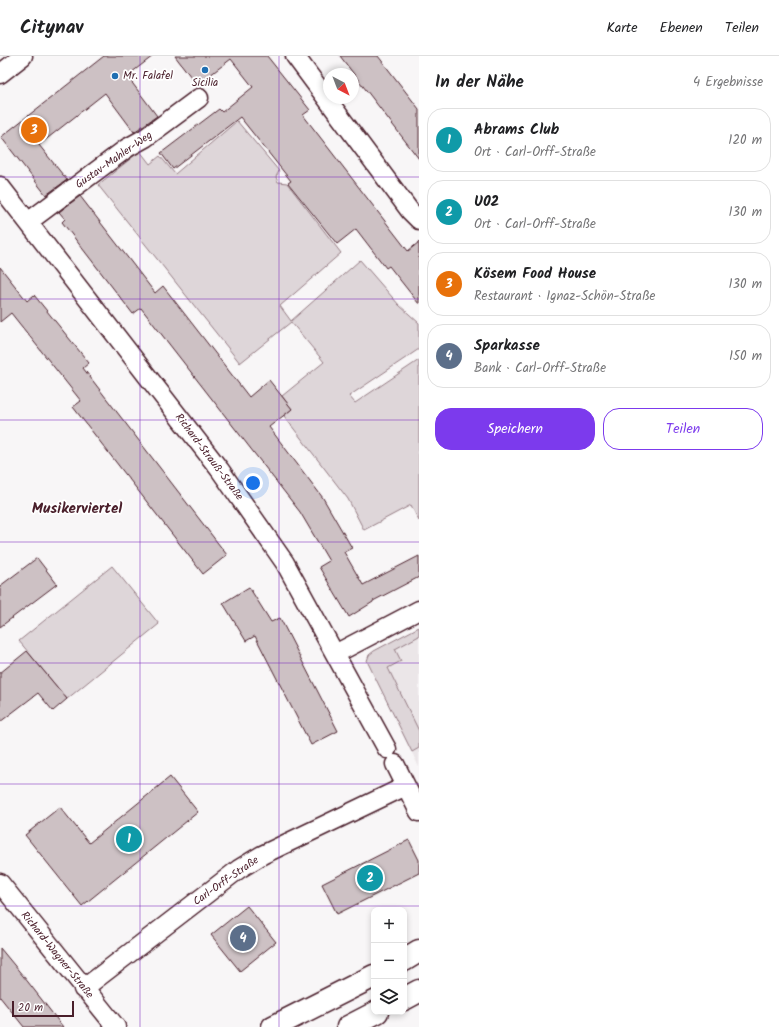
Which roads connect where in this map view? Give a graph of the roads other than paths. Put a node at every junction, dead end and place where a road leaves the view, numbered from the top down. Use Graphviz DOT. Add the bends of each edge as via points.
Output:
graph roads {
  1 [pos="23,56"];
  2 [pos="295,56"];
  3 [pos="0,74"];
  4 [pos="199,98"];
  5 [pos="0,186"];
  6 [pos="419,220"];
  7 [pos="28,222"];
  8 [pos="419,610"];
  9 [pos="335,654"];
  10 [pos="386,748"];
  11 [pos="395,764"];
  12 [pos="406,786"];
  13 [pos="419,812"];
  14 [pos="0,883"];
  15 [pos="419,950"];
  16 [pos="407,958"];
  17 [pos="371,978"];
  18 [pos="83,989"];
  19 [pos="419,991"];
  20 [pos="407,997"];
  21 [pos="372,1015"];
  22 [pos="116,1027"];
  23 [pos="273,1027"];
  24 [pos="348,1027"];
  1 -- 3 [label="street"];
  2 -- 6 [label="street"];
  4 -- 7 [label="street, Gustav-Mahler-Weg"];
  5 -- 7 [label="street, Richard-Strauß-Straße"];
  7 -- 9 [label="street, Richard-Strauß-Straße" via="220,470 285,563"];
  8 -- 9 [label="street"];
  9 -- 10 [label="street, Richard-Strauß-Straße"];
  11 -- 12 [label="street"];
  12 -- 13 [label="street"];
  12 -- 18 [label="street, Carl-Orff-Straße" via="262,855 239,869"];
  14 -- 18 [label="street, Richard-Wagner-Straße"];
  15 -- 16 [label="main road"];
  17 -- 23 [label="main road"];
  18 -- 22 [label="street, Richard-Wagner-Straße"];
  19 -- 20 [label="main road"];
  21 -- 24 [label="main road"];
}
